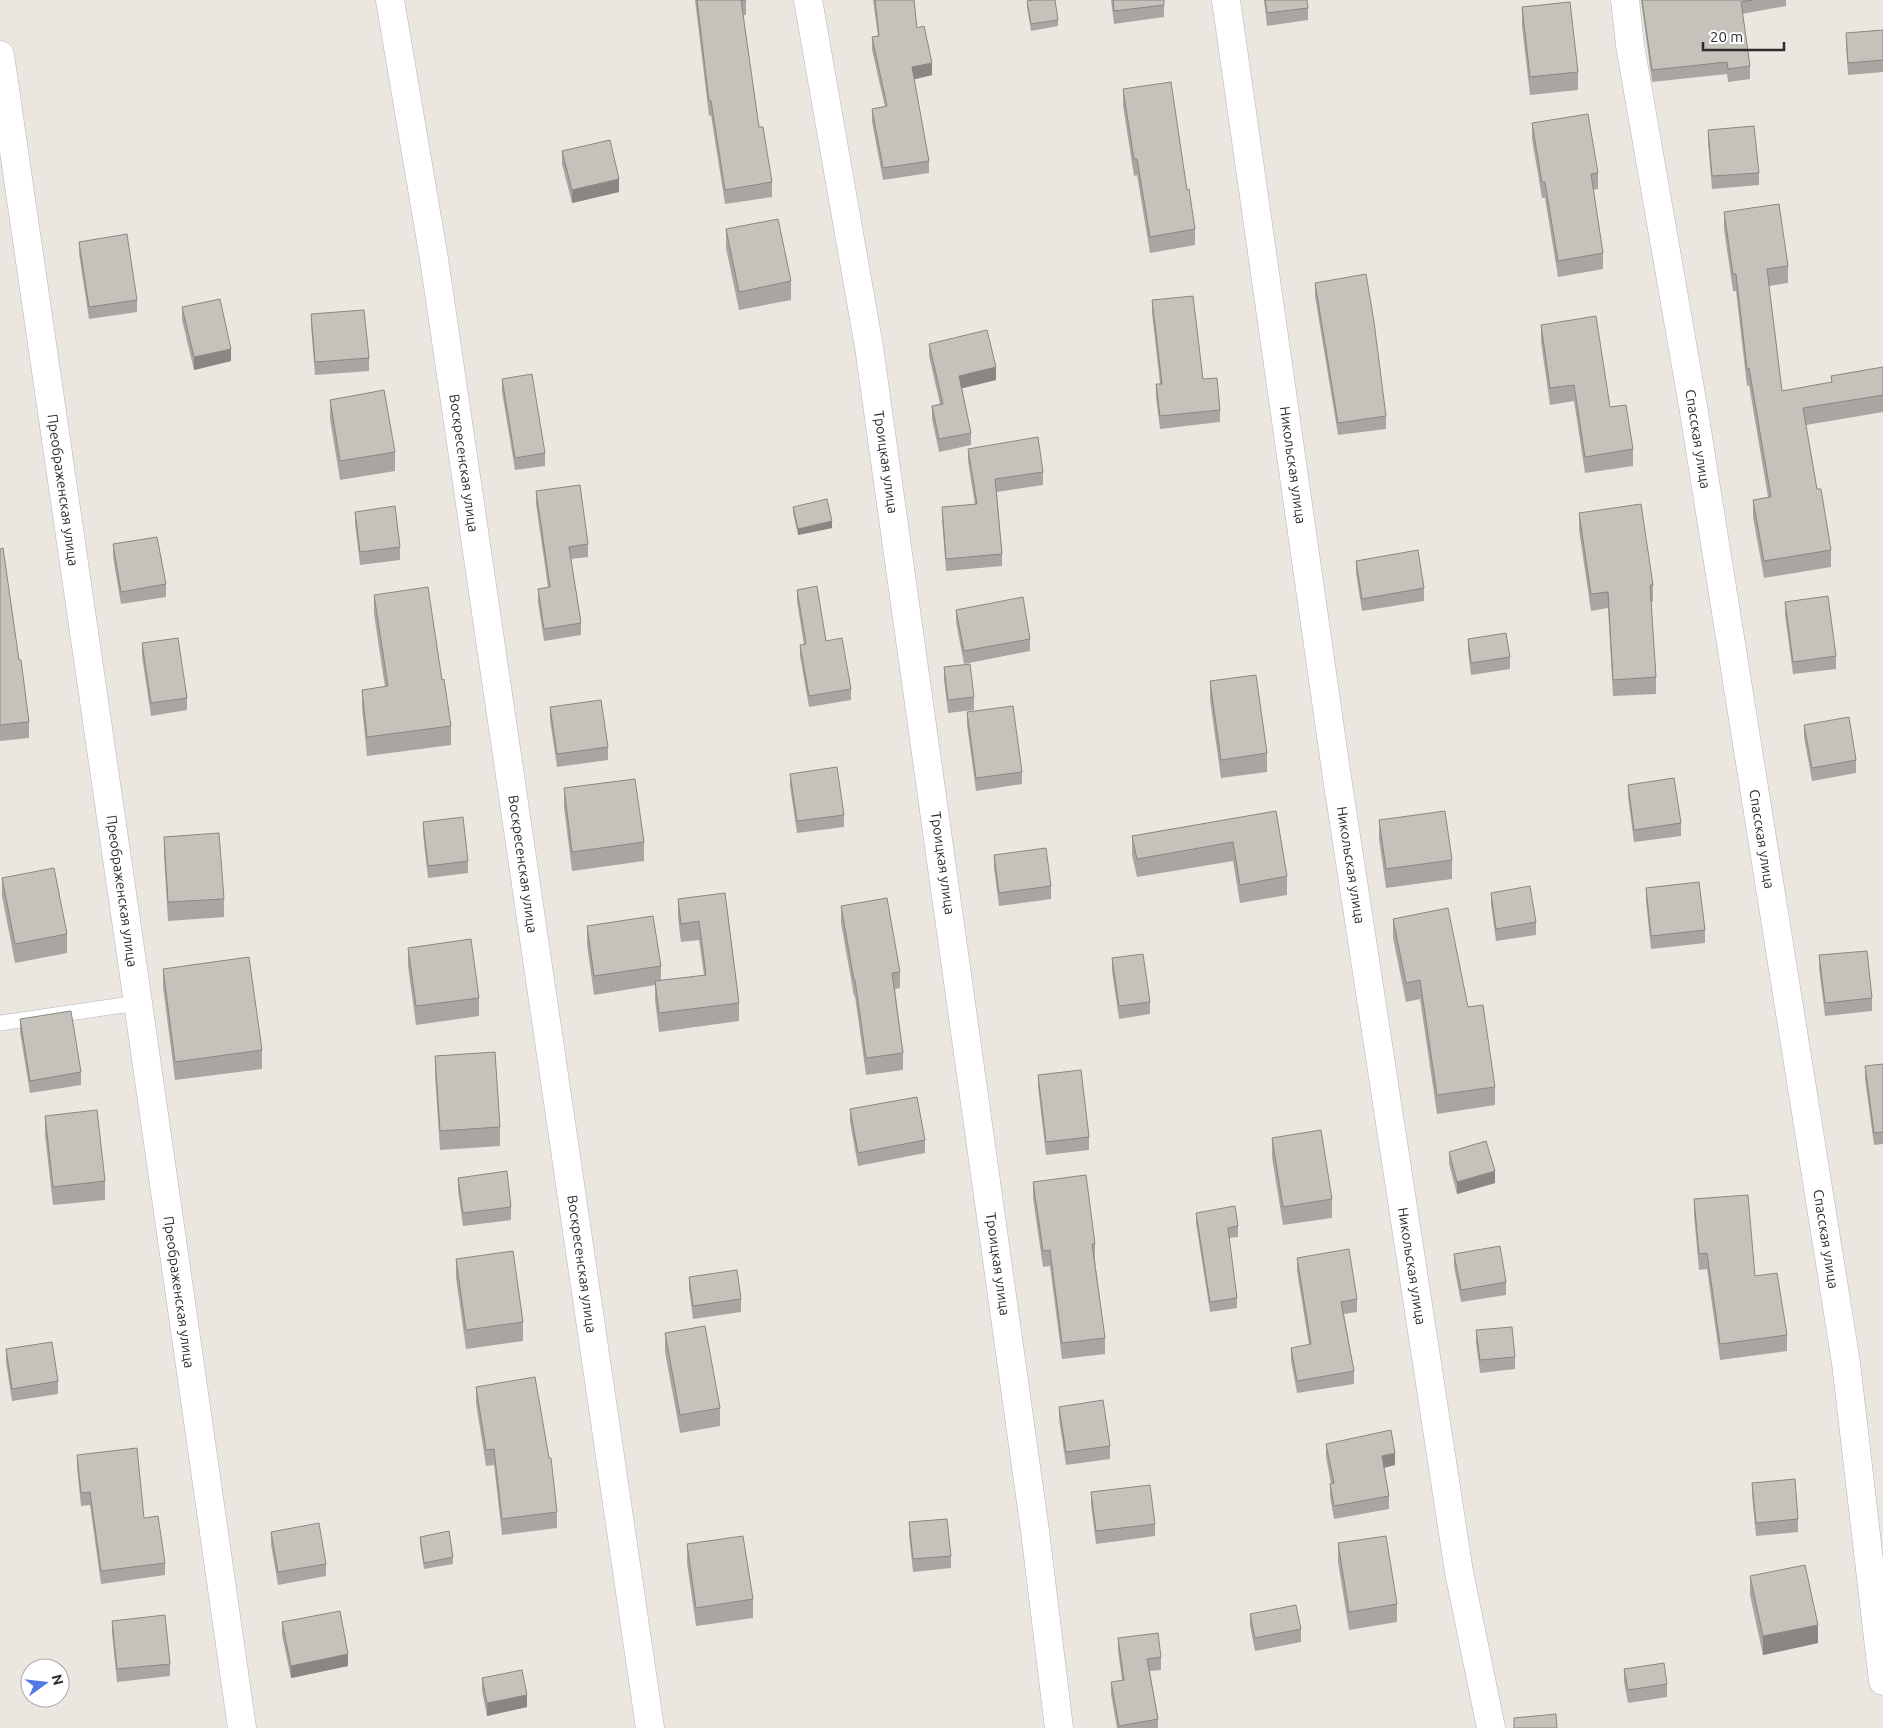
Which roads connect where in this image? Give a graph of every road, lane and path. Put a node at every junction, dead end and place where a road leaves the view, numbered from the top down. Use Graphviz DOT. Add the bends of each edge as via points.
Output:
graph roads {
  1 [pos="390,0"];
  2 [pos="808,0"];
  3 [pos="1226,0"];
  4 [pos="1625,0"];
  5 [pos="0,55"];
  6 [pos="138,1003"];
  7 [pos="0,1023"];
  8 [pos="1883,1681"];
  9 [pos="242,1728"];
  10 [pos="650,1728"];
  11 [pos="1059,1728"];
  12 [pos="1491,1728"];
  1 -- 10 [label="street, Воскресенская улица" via="434,260"];
  2 -- 11 [label="street, Троицкая улица" via="869,347 1036,1531"];
  3 -- 12 [label="street, Никольская улица" via="1336,771 1459,1572"];
  4 -- 8 [label="street, Спасская улица" via="1846,1364"];
  5 -- 6 [label="street, Преображенская улица"];
  6 -- 7 [label="lane"];
  6 -- 9 [label="street, Преображенская улица"];
}
